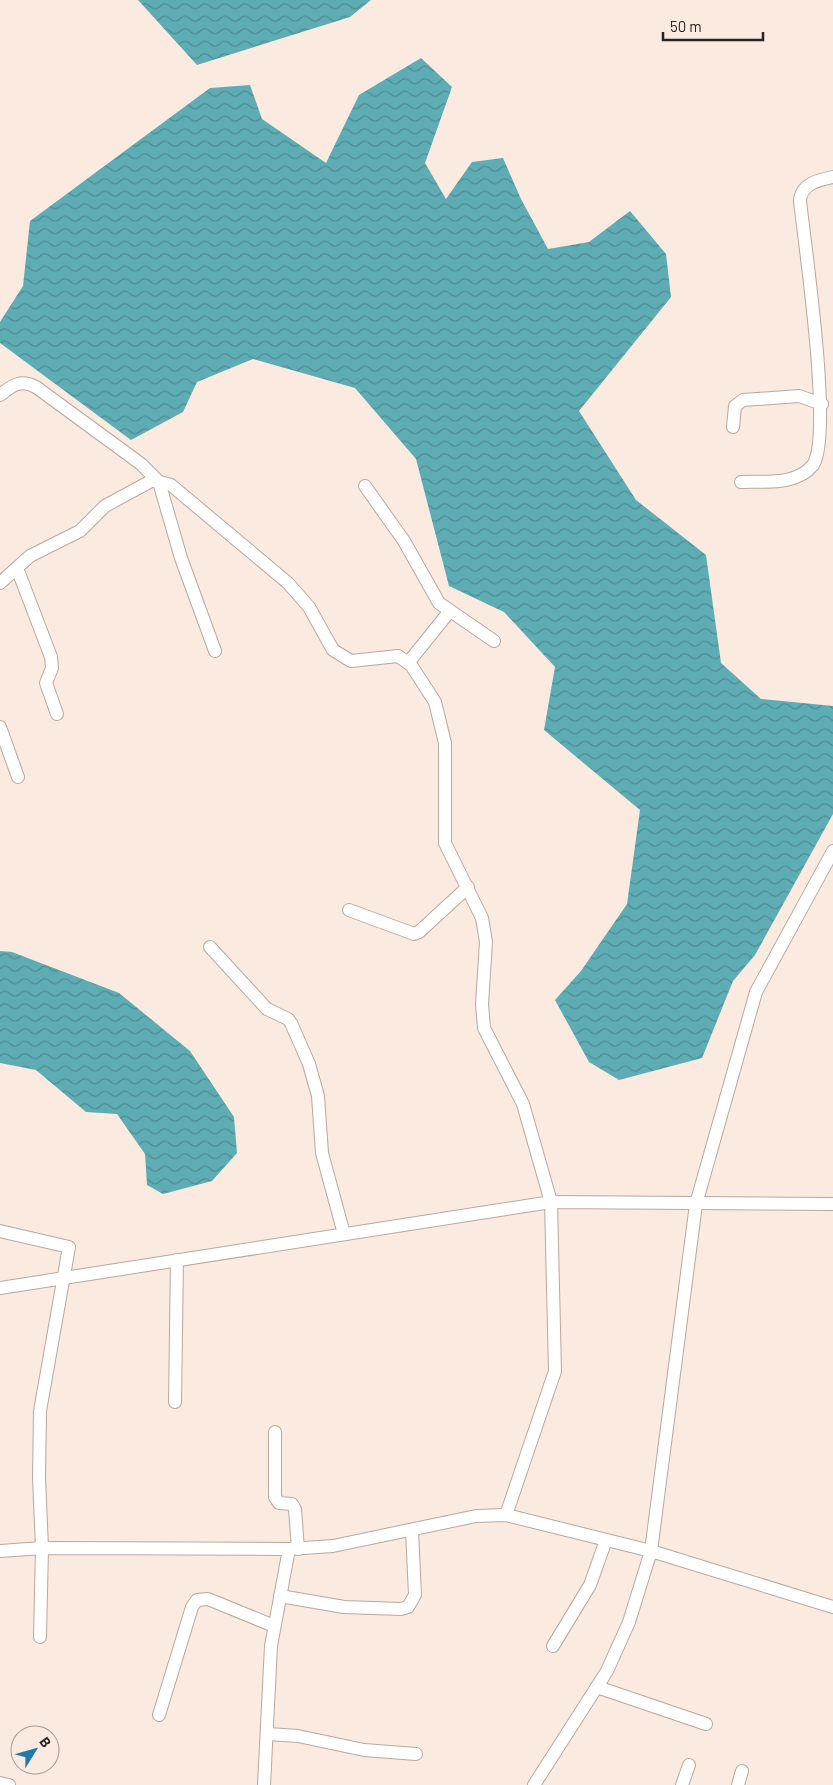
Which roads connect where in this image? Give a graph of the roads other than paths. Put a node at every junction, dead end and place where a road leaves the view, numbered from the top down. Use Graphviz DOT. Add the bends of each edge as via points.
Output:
graph roads {
  1 [pos="833,177"];
  2 [pos="0,395"];
  3 [pos="822,404"];
  4 [pos="733,427"];
  5 [pos="159,482"];
  6 [pos="741,482"];
  7 [pos="365,486"];
  8 [pos="17,568"];
  9 [pos="0,582"];
  10 [pos="449,612"];
  11 [pos="494,641"];
  12 [pos="215,651"];
  13 [pos="408,662"];
  14 [pos="57,714"];
  15 [pos="0,727"];
  16 [pos="18,777"];
  17 [pos="833,851"];
  18 [pos="468,887"];
  19 [pos="349,910"];
  20 [pos="210,946"];
  21 [pos="551,1202"];
  22 [pos="696,1204"];
  23 [pos="833,1204"];
  24 [pos="0,1231"];
  25 [pos="344,1234"];
  26 [pos="178,1260"];
  27 [pos="64,1278"];
  28 [pos="0,1288"];
  29 [pos="175,1402"];
  30 [pos="276,1432"];
  31 [pos="506,1515"];
  32 [pos="412,1530"];
  33 [pos="606,1540"];
  34 [pos="42,1548"];
  35 [pos="294,1549"];
  36 [pos="0,1551"];
  37 [pos="651,1551"];
  38 [pos="280,1596"];
  39 [pos="833,1607"];
  40 [pos="274,1626"];
  41 [pos="40,1637"];
  42 [pos="553,1646"];
  43 [pos="597,1687"];
  44 [pos="159,1715"];
  45 [pos="706,1724"];
  46 [pos="268,1734"];
  47 [pos="416,1754"];
  48 [pos="689,1765"];
  49 [pos="742,1771"];
  50 [pos="0,1783"];
  51 [pos="9,1785"];
  52 [pos="264,1785"];
  53 [pos="534,1785"];
  54 [pos="682,1785"];
  55 [pos="738,1785"];
  1 -- 3 [label="street" via="806,187 800,201"];
  2 -- 5 [label="street" via="16,383 28,382 141,464"];
  3 -- 4 [label="street" via="799,396 743,400 736,403"];
  3 -- 6 [label="street" via="820,448 806,471 783,481"];
  5 -- 8 [label="street" via="153,480 105,506 80,531 30,556"];
  5 -- 12 [label="street" via="180,558"];
  5 -- 13 [label="street" via="171,485 288,583 309,607 333,650 351,661 398,656"];
  7 -- 10 [label="street" via="399,533 435,596"];
  8 -- 9 [label="street"];
  8 -- 14 [label="street" via="51,657 52,668 46,682"];
  10 -- 11 [label="street"];
  10 -- 13 [label="street"];
  13 -- 18 [label="street" via="435,702 445,743 445,843"];
  15 -- 16 [label="street"];
  17 -- 22 [label="street" via="756,992"];
  18 -- 19 [label="street" via="414,934"];
  18 -- 21 [label="street" via="482,918 486,942 482,1004 484,1028 523,1104"];
  20 -- 25 [label="street" via="267,1008 291,1023 309,1064 318,1096 322,1153"];
  21 -- 22 [label="street"];
  21 -- 25 [label="street"];
  21 -- 31 [label="street" via="555,1371"];
  22 -- 23 [label="street"];
  22 -- 37 [label="street"];
  24 -- 27 [label="street" via="69,1248"];
  25 -- 26 [label="street"];
  26 -- 27 [label="street"];
  26 -- 29 [label="street"];
  27 -- 28 [label="street"];
  27 -- 34 [label="street" via="40,1411"];
  30 -- 35 [label="street" via="275,1498 279,1503 292,1504 295,1509"];
  31 -- 32 [label="street" via="476,1516"];
  31 -- 33 [label="street"];
  32 -- 35 [label="street" via="333,1546"];
  32 -- 38 [label="street" via="414,1595 408,1607 344,1607"];
  33 -- 37 [label="street"];
  33 -- 42 [label="street" via="590,1585"];
  34 -- 35 [label="street"];
  34 -- 36 [label="street"];
  34 -- 41 [label="street"];
  35 -- 38 [label="street"];
  37 -- 39 [label="street"];
  37 -- 43 [label="street" via="629,1622"];
  38 -- 40 [label="street"];
  40 -- 44 [label="street" via="208,1599 197,1600 192,1607"];
  40 -- 46 [label="street"];
  43 -- 45 [label="street"];
  43 -- 53 [label="street"];
  46 -- 47 [label="street" via="298,1736 364,1750"];
  46 -- 52 [label="street"];
  48 -- 54 [label="street"];
  49 -- 55 [label="street"];
  50 -- 51 [label="street"];
}
